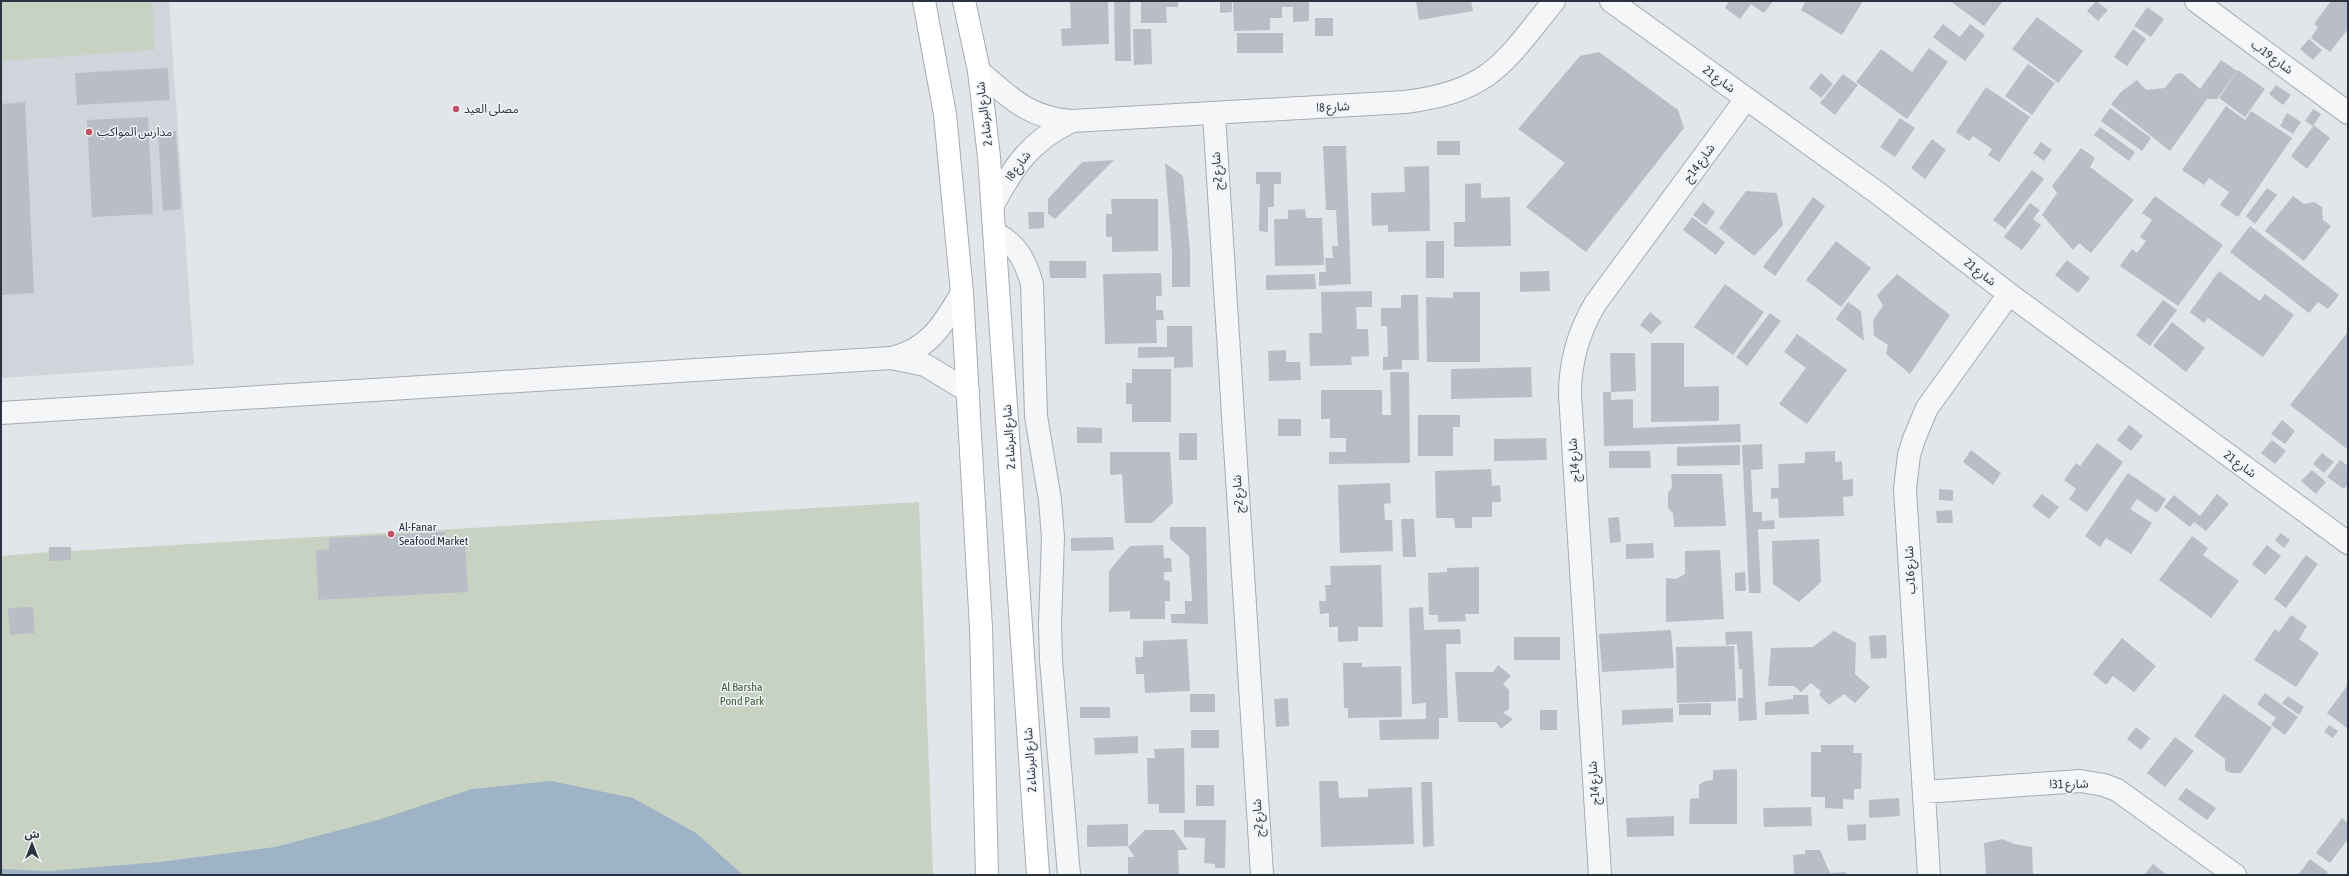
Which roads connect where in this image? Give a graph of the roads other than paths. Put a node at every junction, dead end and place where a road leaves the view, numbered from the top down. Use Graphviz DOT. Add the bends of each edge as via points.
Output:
graph roads {
  1 [pos="924,1"];
  2 [pos="964,1"];
  3 [pos="1554,1"];
  4 [pos="1611,1"];
  5 [pos="2196,1"];
  6 [pos="979,71"];
  7 [pos="1746,99"];
  8 [pos="2348,113"];
  9 [pos="1214,114"];
  10 [pos="1072,121"];
  11 [pos="993,205"];
  12 [pos="995,233"];
  13 [pos="962,293"];
  14 [pos="2009,294"];
  15 [pos="891,358"];
  16 [pos="968,391"];
  17 [pos="1,412"];
  18 [pos="2348,542"];
  19 [pos="1924,792"];
  20 [pos="987,875"];
  21 [pos="1038,875"];
  22 [pos="1069,875"];
  23 [pos="1262,875"];
  24 [pos="1600,875"];
  25 [pos="1929,875"];
  26 [pos="2235,875"];
  1 -- 13 [label="street" via="945,114"];
  2 -- 6 [label="street, شارع البرشاء 2"];
  3 -- 9 [label="street, شارع 8ا" via="1503,63 1490,75 1459,91 1405,102"];
  4 -- 7 [label="street, شارع 21"];
  5 -- 8 [label="street, شارع 19ب"];
  6 -- 10 [label="street, شارع 8ا" via="1024,108 1047,118"];
  6 -- 11 [label="street, شارع البرشاء 2"];
  7 -- 14 [label="street, شارع 21" via="1879,194"];
  7 -- 24 [label="street, شارع 14ج" via="1595,304 1580,332 1572,362 1570,394"];
  9 -- 10 [label="street, شارع 8ا"];
  9 -- 23 [label="street, شارع 2ج"];
  10 -- 11 [label="street, شارع 8ا" via="1057,128 1032,147 1012,171"];
  11 -- 12 [label="street, شارع البرشاء 2"];
  12 -- 21 [label="street, شارع البرشاء 2"];
  12 -- 22 [label="street" via="1017,248 1028,269 1032,284 1036,416 1050,500 1053,537 1051,660"];
  13 -- 15 [label="street" via="934,335 916,350"];
  13 -- 16 [label="street"];
  14 -- 18 [label="street, شارع 21"];
  14 -- 19 [label="street, شارع 16ب" via="1927,408 1914,439 1906,472"];
  15 -- 16 [label="street" via="925,365"];
  15 -- 17 [label="street" via="578,376 268,398"];
  16 -- 20 [label="street" via="981,628"];
  19 -- 25 [label="street, شارع 16ب"];
  19 -- 26 [label="street, شارع 31ا" via="2080,781 2104,785 2126,796"];
}
